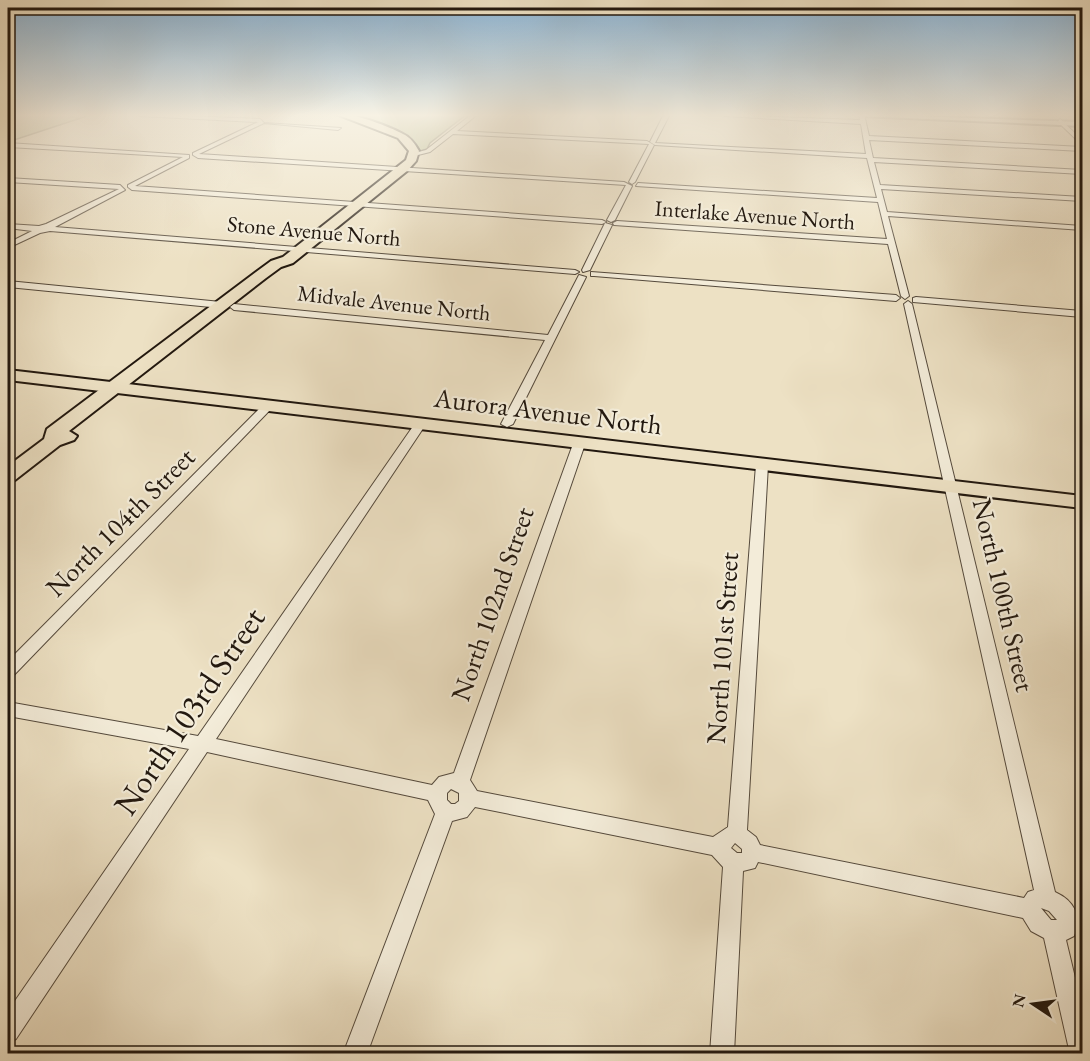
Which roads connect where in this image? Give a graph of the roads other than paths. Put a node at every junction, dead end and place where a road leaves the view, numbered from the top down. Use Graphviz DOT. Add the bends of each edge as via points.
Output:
graph roads {
  1 [pos="173,164"];
  2 [pos="322,164"];
  3 [pos="408,164"];
  4 [pos="641,164"];
  5 [pos="872,164"];
  6 [pos="954,164"];
  7 [pos="403,169"];
  8 [pos="1083,172"];
  9 [pos="8,180"];
  10 [pos="631,184"];
  11 [pos="131,187"];
  12 [pos="878,187"];
  13 [pos="121,188"];
  14 [pos="1083,199"];
  15 [pos="882,200"];
  16 [pos="359,204"];
  17 [pos="885,214"];
  18 [pos="609,223"];
  19 [pos="8,226"];
  20 [pos="49,228"];
  21 [pos="1083,228"];
  22 [pos="37,230"];
  23 [pos="892,242"];
  24 [pos="8,246"];
  25 [pos="302,249"];
  26 [pos="584,273"];
  27 [pos="8,284"];
  28 [pos="906,299"];
  29 [pos="228,306"];
  30 [pos="1082,315"];
  31 [pos="551,338"];
  32 [pos="8,365"];
  33 [pos="8,375"];
  34 [pos="127,384"];
  35 [pos="267,407"];
  36 [pos="420,424"];
  37 [pos="507,424"];
  38 [pos="579,444"];
  39 [pos="762,465"];
  40 [pos="8,476"];
  41 [pos="948,481"];
  42 [pos="1083,491"];
  43 [pos="1083,502"];
  44 [pos="8,671"];
  45 [pos="8,710"];
  46 [pos="202,744"];
  47 [pos="465,791"];
  48 [pos="441,803"];
  49 [pos="737,835"];
  50 [pos="752,852"];
  51 [pos="726,855"];
  52 [pos="1038,904"];
  53 [pos="1067,921"];
  54 [pos="8,1031"];
  55 [pos="355,1053"];
  56 [pos="722,1053"];
  57 [pos="1082,1053"];
  1 -- 11 [label="street"];
  2 -- 7 [label="street"];
  3 -- 7 [label="main road"];
  4 -- 10 [label="street"];
  5 -- 12 [label="street, North 100th Street"];
  6 -- 8 [label="street"];
  7 -- 10 [label="street"];
  7 -- 16 [label="main road"];
  9 -- 13 [label="street"];
  10 -- 15 [label="street"];
  10 -- 18 [label="street"];
  11 -- 13 [label="street"];
  11 -- 16 [label="street, Interlake Avenue North"];
  12 -- 14 [label="street"];
  12 -- 15 [label="street, North 100th Street"];
  13 -- 20 [label="street"];
  15 -- 17 [label="street, North 100th Street"];
  16 -- 18 [label="street, Interlake Avenue North"];
  16 -- 25 [label="main road"];
  17 -- 21 [label="street"];
  17 -- 23 [label="street, North 100th Street"];
  18 -- 23 [label="street, Interlake Avenue North"];
  18 -- 26 [label="street"];
  19 -- 22 [label="street"];
  20 -- 22 [label="street"];
  20 -- 25 [label="street, Stone Avenue North"];
  22 -- 24 [label="street"];
  23 -- 28 [label="street, North 100th Street"];
  25 -- 26 [label="street, Stone Avenue North"];
  25 -- 29 [label="main road" via="285,266"];
  26 -- 28 [label="street, Stone Avenue North"];
  26 -- 31 [label="street"];
  27 -- 29 [label="street, Midvale Avenue North"];
  28 -- 30 [label="street, Stone Avenue North"];
  28 -- 41 [label="street, North 100th Street"];
  29 -- 31 [label="street, Midvale Avenue North"];
  29 -- 34 [label="main road"];
  31 -- 37 [label="street"];
  32 -- 34 [label="main road, Aurora Avenue North"];
  33 -- 34 [label="main road, Aurora Avenue North"];
  34 -- 35 [label="main road, Aurora Avenue North"];
  34 -- 37 [label="main road, Aurora Avenue North"];
  34 -- 40 [label="main road" via="73,433 52,441"];
  35 -- 36 [label="main road, Aurora Avenue North"];
  35 -- 44 [label="street, North 104th Street"];
  36 -- 38 [label="main road, Aurora Avenue North"];
  36 -- 46 [label="street, North 103rd Street"];
  37 -- 41 [label="main road, Aurora Avenue North"];
  38 -- 39 [label="main road, Aurora Avenue North"];
  38 -- 47 [label="street, North 102nd Street"];
  39 -- 41 [label="main road, Aurora Avenue North"];
  39 -- 49 [label="street, North 101st Street"];
  41 -- 42 [label="main road, Aurora Avenue North"];
  41 -- 43 [label="main road, Aurora Avenue North"];
  41 -- 52 [label="street, North 100th Street"];
  45 -- 46 [label="street"];
  46 -- 48 [label="street"];
  46 -- 54 [label="street, North 103rd Street"];
  47 -- 48 [label="street" via="460,810"];
  47 -- 48 [label="street" via="448,783"];
  47 -- 51 [label="street"];
  48 -- 55 [label="street"];
  49 -- 50 [label="street" via="747,841"];
  49 -- 51 [label="street" via="720,842"];
  50 -- 51 [label="street" via="748,861"];
  50 -- 52 [label="street"];
  51 -- 56 [label="street"];
  52 -- 53 [label="street" via="1059,905"];
  53 -- 57 [label="street"];
}
